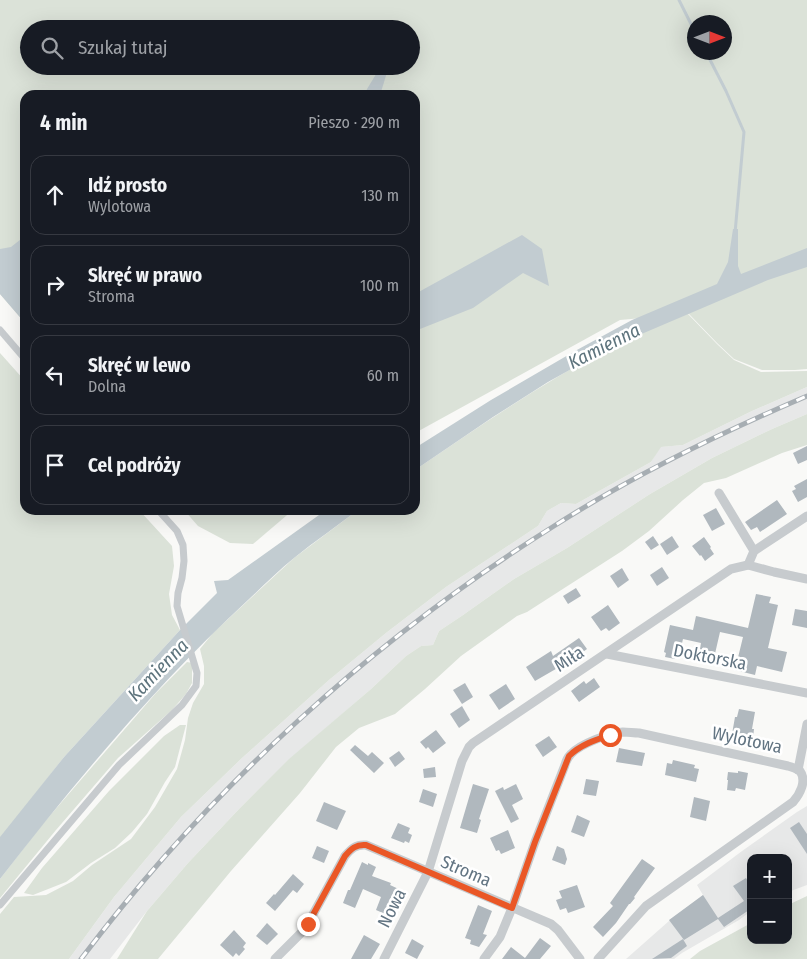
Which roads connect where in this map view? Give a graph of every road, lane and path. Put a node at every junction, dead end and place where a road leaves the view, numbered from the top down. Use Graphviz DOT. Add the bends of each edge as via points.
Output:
graph roads {
  1 [pos="0,330"];
  2 [pos="20,353"];
  3 [pos="719,493"];
  4 [pos="163,515"];
  5 [pos="807,516"];
  6 [pos="754,551"];
  7 [pos="748,565"];
  8 [pos="807,579"];
  9 [pos="607,654"];
  10 [pos="807,693"];
  11 [pos="807,724"];
  12 [pos="803,775"];
  13 [pos="428,872"];
  14 [pos="0,905"];
  15 [pos="512,908"];
  16 [pos="275,959"];
  17 [pos="384,959"];
  18 [pos="484,959"];
  19 [pos="580,959"];
  20 [pos="598,959"];
  1 -- 2 [label="street"];
  3 -- 6 [label="street"];
  4 -- 14 [label="street" via="177,531 183,545 184,561 177,606 194,660 196,686 182,705 119,765"];
  5 -- 6 [label="street"];
  6 -- 7 [label="street"];
  7 -- 8 [label="street"];
  7 -- 9 [label="street, Miła" via="731,569"];
  9 -- 10 [label="street, Doktorska"];
  9 -- 13 [label="street, Miła" via="469,747"];
  11 -- 12 [label="street"];
  12 -- 15 [label="street, Wylotowa" via="788,766 639,733 622,732 583,745 569,756 565,765"];
  12 -- 20 [label="street" via="802,790 792,802 646,906"];
  13 -- 15 [label="street, Stroma"];
  13 -- 16 [label="street, Stroma" via="366,845 354,847 345,856 305,929"];
  13 -- 17 [label="street, Nowa"];
  15 -- 18 [label="street, Wylotowa" via="500,937"];
  15 -- 19 [label="street, Stroma" via="551,924"];
}
